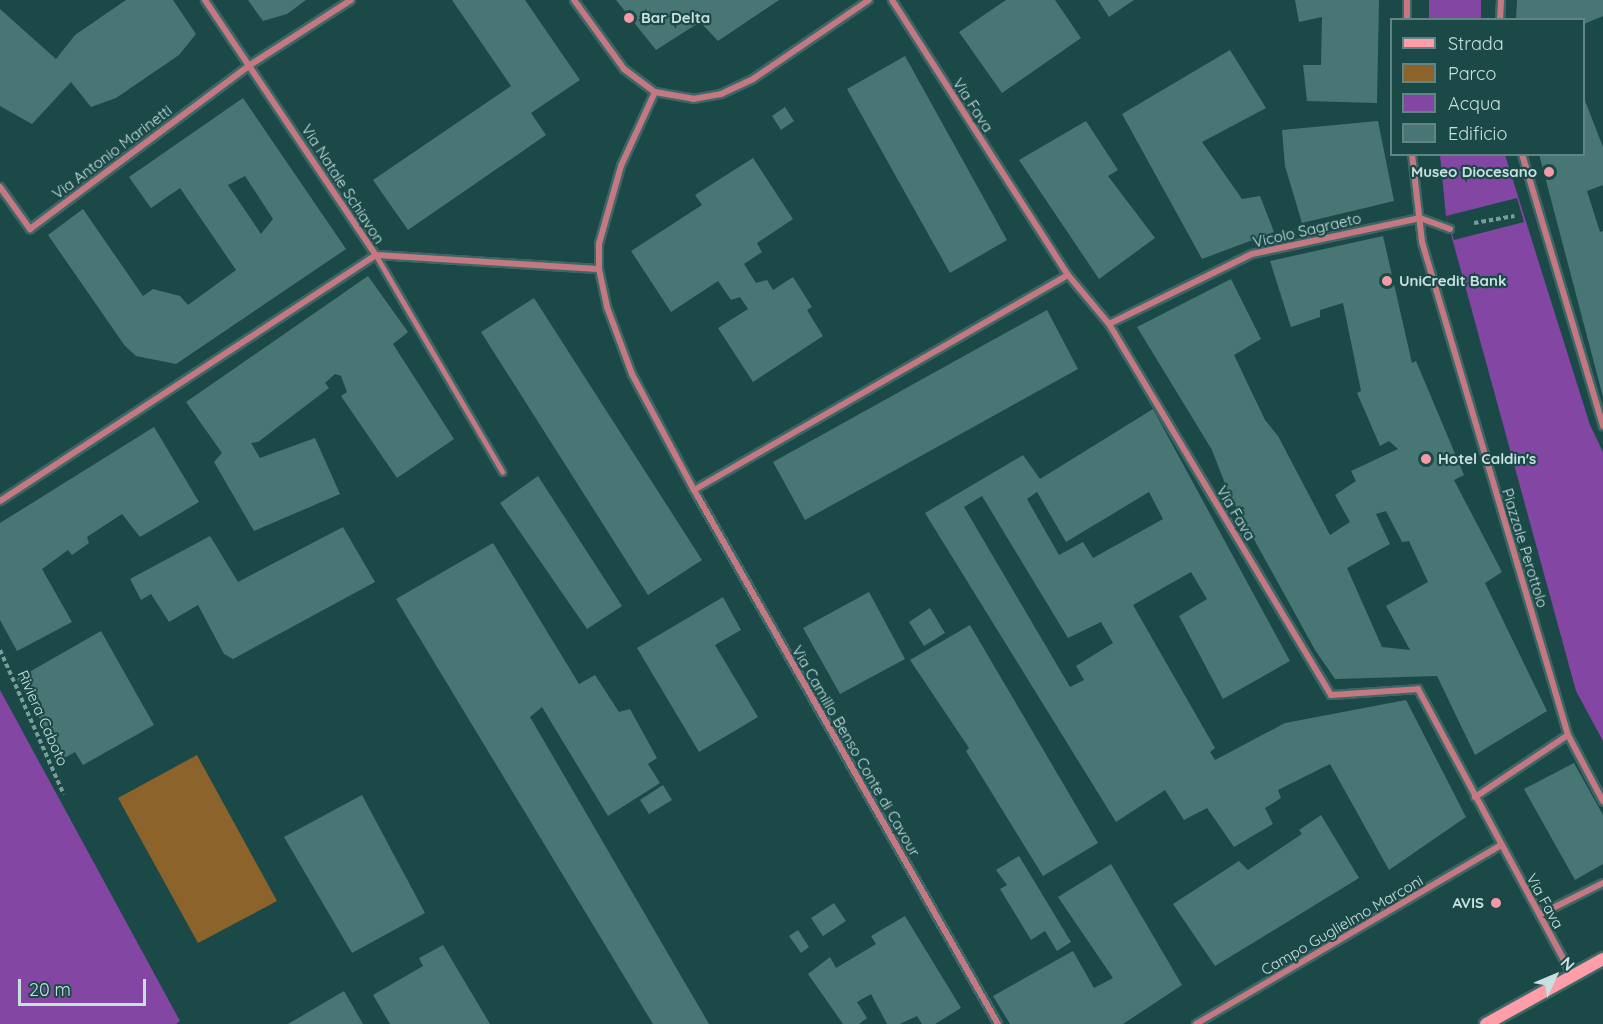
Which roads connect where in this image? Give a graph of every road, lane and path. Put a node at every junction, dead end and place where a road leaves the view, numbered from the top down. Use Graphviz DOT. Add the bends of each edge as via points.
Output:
graph roads {
  1 [pos="205,0"];
  2 [pos="351,0"];
  3 [pos="574,0"];
  4 [pos="869,0"];
  5 [pos="892,0"];
  6 [pos="1407,0"];
  7 [pos="1501,0"];
  8 [pos="1407,18"];
  9 [pos="1500,18"];
  10 [pos="250,65"];
  11 [pos="654,92"];
  12 [pos="1412,156"];
  13 [pos="1523,156"];
  14 [pos="0,187"];
  15 [pos="1510,217"];
  16 [pos="1420,218"];
  17 [pos="1463,225"];
  18 [pos="1450,229"];
  19 [pos="376,255"];
  20 [pos="599,269"];
  21 [pos="1068,275"];
  22 [pos="1109,324"];
  23 [pos="1603,426"];
  24 [pos="503,472"];
  25 [pos="694,490"];
  26 [pos="0,501"];
  27 [pos="0,650"];
  28 [pos="1568,735"];
  29 [pos="64,795"];
  30 [pos="1475,797"];
  31 [pos="1603,801"];
  32 [pos="1500,846"];
  33 [pos="1603,883"];
  34 [pos="1541,914"];
  35 [pos="1603,959"];
  36 [pos="1572,975"];
  37 [pos="998,1024"];
  38 [pos="1196,1024"];
  39 [pos="1486,1024"];
  1 -- 10 [label="street, Via Natale Schiavon"];
  2 -- 10 [label="street"];
  3 -- 11 [label="street" via="624,69"];
  4 -- 11 [label="street" via="753,80 721,94 693,99"];
  5 -- 21 [label="street, Via Fava"];
  6 -- 8 [label="street"];
  7 -- 9 [label="street"];
  10 -- 14 [label="street, Via Antonio Marinetti" via="30,229"];
  10 -- 19 [label="street, Via Natale Schiavon"];
  11 -- 20 [label="street, Via Camillo Benso Conte di Cavour" via="621,166 599,244"];
  12 -- 16 [label="street, Piazzale Perottolo"];
  13 -- 23 [label="street"];
  15 -- 17 [label="path"];
  16 -- 18 [label="street"];
  16 -- 22 [label="street, Vicolo Sagraeto" via="1252,254"];
  16 -- 28 [label="street, Piazzale Perottolo" via="1422,242"];
  19 -- 20 [label="street, Via Natale Schiavon"];
  19 -- 24 [label="lane"];
  19 -- 26 [label="street"];
  20 -- 25 [label="street, Via Camillo Benso Conte di Cavour" via="607,308 632,374"];
  21 -- 22 [label="street, Via Fava"];
  21 -- 25 [label="street"];
  22 -- 30 [label="street, Via Fava" via="1331,695 1418,689"];
  25 -- 37 [label="street, Via Camillo Benso Conte di Cavour"];
  27 -- 29 [label="path, Riviera Caboto"];
  28 -- 30 [label="street"];
  28 -- 31 [label="street, Piazzale Perottolo"];
  30 -- 32 [label="street, Via Fava"];
  32 -- 34 [label="street, Via Fava"];
  32 -- 38 [label="street, Campo Guglielmo Marconi"];
  33 -- 34 [label="street"];
  34 -- 36 [label="street, Via Fava"];
  35 -- 36 [label="street"];
  36 -- 39 [label="street"];
}
